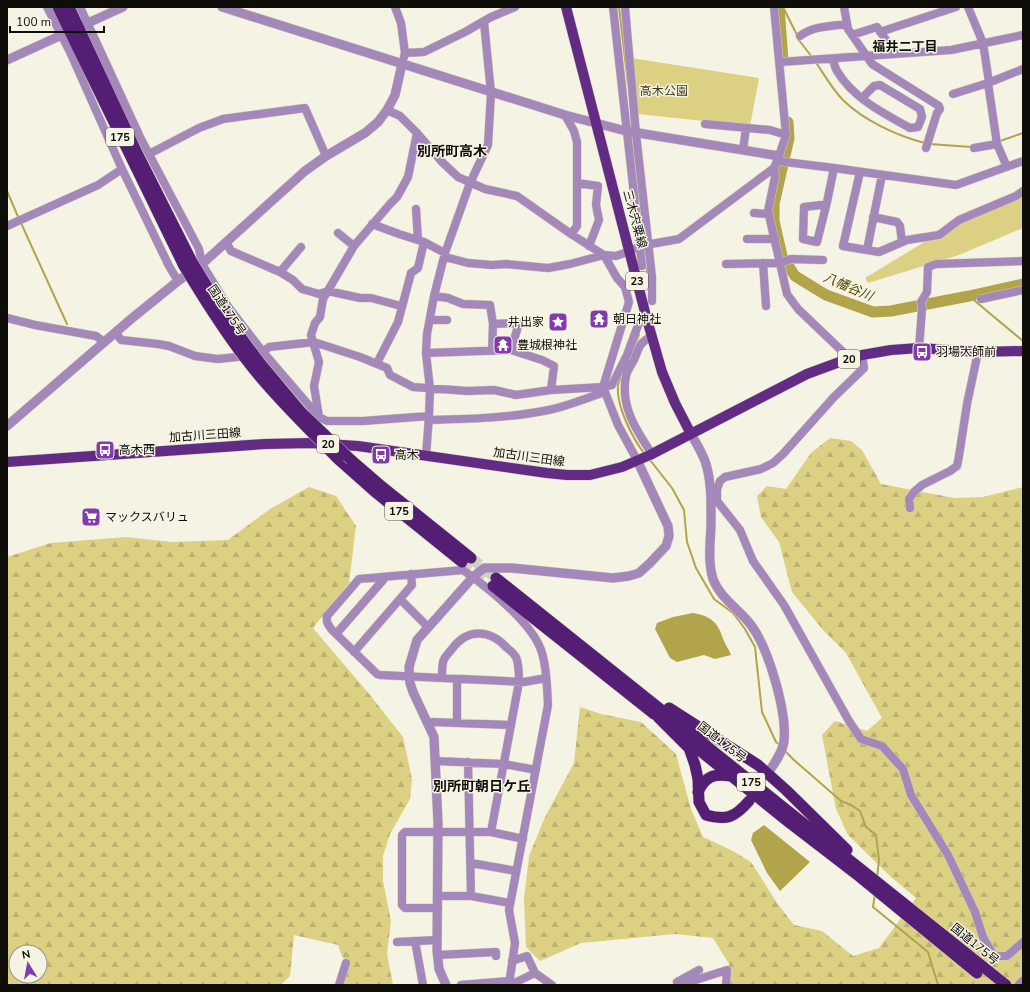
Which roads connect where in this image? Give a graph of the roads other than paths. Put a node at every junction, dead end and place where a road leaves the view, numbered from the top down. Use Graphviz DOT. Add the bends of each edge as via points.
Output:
graph roads {
  1 [pos="47,7"];
  2 [pos="58,7"];
  3 [pos="69,7"];
  4 [pos="80,7"];
  5 [pos="123,7"];
  6 [pos="222,7"];
  7 [pos="395,7"];
  8 [pos="516,7"];
  9 [pos="566,7"];
  10 [pos="613,7"];
  11 [pos="624,7"];
  12 [pos="774,7"];
  13 [pos="844,7"];
  14 [pos="956,7"];
  15 [pos="968,7"];
  16 [pos="484,22"];
  17 [pos="847,24"];
  18 [pos="74,29"];
  19 [pos="880,32"];
  20 [pos="852,35"];
  21 [pos="1023,35"];
  22 [pos="800,36"];
  23 [pos="983,43"];
  24 [pos="405,53"];
  25 [pos="896,54"];
  26 [pos="867,56"];
  27 [pos="833,59"];
  28 [pos="7,60"];
  29 [pos="784,62"];
  30 [pos="402,64"];
  31 [pos="1023,70"];
  32 [pos="988,83"];
  33 [pos="491,91"];
  34 [pos="953,94"];
  35 [pos="862,98"];
  36 [pos="387,110"];
  37 [pos="566,115"];
  38 [pos="597,123"];
  39 [pos="705,124"];
  40 [pos="919,124"];
  41 [pos="746,128"];
  42 [pos="931,130"];
  43 [pos="626,131"];
  44 [pos="417,133"];
  45 [pos="636,134"];
  46 [pos="786,135"];
  47 [pos="997,144"];
  48 [pos="926,148"];
  49 [pos="974,148"];
  50 [pos="743,150"];
  51 [pos="149,154"];
  52 [pos="326,156"];
  53 [pos="777,162"];
  54 [pos="1023,162"];
  55 [pos="1007,167"];
  56 [pos="834,168"];
  57 [pos="122,169"];
  58 [pos="860,172"];
  59 [pos="882,175"];
  60 [pos="577,182"];
  61 [pos="470,183"];
  62 [pos="1023,191"];
  63 [pos="826,206"];
  64 [pos="416,209"];
  65 [pos="754,213"];
  66 [pos="769,214"];
  67 [pos="873,217"];
  68 [pos="372,224"];
  69 [pos="7,226"];
  70 [pos="338,233"];
  71 [pos="571,234"];
  72 [pos="747,239"];
  73 [pos="775,239"];
  74 [pos="421,241"];
  75 [pos="226,242"];
  76 [pos="902,242"];
  77 [pos="649,244"];
  78 [pos="354,246"];
  79 [pos="589,246"];
  80 [pos="640,246"];
  81 [pos="301,247"];
  82 [pos="867,250"];
  83 [pos="630,251"];
  84 [pos="445,255"];
  85 [pos="604,256"];
  86 [pos="823,260"];
  87 [pos="1023,261"];
  88 [pos="187,263"];
  89 [pos="763,263"];
  90 [pos="780,263"];
  91 [pos="202,264"];
  92 [pos="726,264"];
  93 [pos="642,266"];
  94 [pos="280,272"];
  95 [pos="178,282"];
  96 [pos="1023,290"];
  97 [pos="328,291"];
  98 [pos="434,296"];
  99 [pos="981,299"];
  100 [pos="652,301"];
  101 [pos="401,306"];
  102 [pos="766,306"];
  103 [pos="646,316"];
  104 [pos="7,318"];
  105 [pos="430,320"];
  106 [pos="447,320"];
  107 [pos="493,324"];
  108 [pos="116,333"];
  109 [pos="652,336"];
  110 [pos="104,342"];
  111 [pos="314,342"];
  112 [pos="919,348"];
  113 [pos="511,350"];
  114 [pos="492,351"];
  115 [pos="1023,351"];
  116 [pos="263,352"];
  117 [pos="978,352"];
  118 [pos="426,353"];
  119 [pos="862,356"];
  120 [pos="845,360"];
  121 [pos="377,363"];
  122 [pos="430,389"];
  123 [pos="551,390"];
  124 [pos="604,390"];
  125 [pos="319,417"];
  126 [pos="429,418"];
  127 [pos="7,426"];
  128 [pos="320,434"];
  129 [pos="691,434"];
  130 [pos="426,456"];
  131 [pos="646,457"];
  132 [pos="7,462"];
  133 [pos="722,508"];
  134 [pos="910,508"];
  135 [pos="711,510"];
  136 [pos="411,574"];
  137 [pos="383,577"];
  138 [pos="473,577"];
  139 [pos="400,599"];
  140 [pos="428,627"];
  141 [pos="336,634"];
  142 [pos="354,652"];
  143 [pos="410,676"];
  144 [pos="442,678"];
  145 [pos="457,678"];
  146 [pos="546,678"];
  147 [pos="519,682"];
  148 [pos="636,689"];
  149 [pos="658,716"];
  150 [pos="457,723"];
  151 [pos="428,724"];
  152 [pos="511,725"];
  153 [pos="435,761"];
  154 [pos="468,762"];
  155 [pos="504,764"];
  156 [pos="536,770"];
  157 [pos="731,776"];
  158 [pos="765,778"];
  159 [pos="698,792"];
  160 [pos="749,801"];
  161 [pos="438,832"];
  162 [pos="470,832"];
  163 [pos="492,832"];
  164 [pos="523,839"];
  165 [pos="470,863"];
  166 [pos="516,871"];
  167 [pos="882,885"];
  168 [pos="438,896"];
  169 [pos="471,896"];
  170 [pos="510,903"];
  171 [pos="438,908"];
  172 [pos="437,940"];
  173 [pos="415,941"];
  174 [pos="397,942"];
  175 [pos="1023,942"];
  176 [pos="438,955"];
  177 [pos="496,956"];
  178 [pos="512,961"];
  179 [pos="346,963"];
  180 [pos="699,970"];
  181 [pos="535,972"];
  182 [pos="1023,980"];
  183 [pos="510,984"];
  184 [pos="338,985"];
  185 [pos="423,985"];
  186 [pos="446,985"];
  187 [pos="461,985"];
  188 [pos="552,985"];
  189 [pos="678,985"];
  190 [pos="726,985"];
  191 [pos="994,985"];
  192 [pos="1006,985"];
  193 [pos="1019,985"];
  1 -- 18 [label="street"];
  2 -- 18 [label="highway, 国道175号 / 175"];
  3 -- 18 [label="highway, 国道175号 / 175"];
  4 -- 18 [label="street"];
  5 -- 18 [label="street"];
  6 -- 30 [label="street"];
  7 -- 24 [label="street" via="401,23"];
  8 -- 16 [label="street"];
  9 -- 38 [label="main road, 三木宍粟線 / 23"];
  10 -- 43 [label="street"];
  11 -- 45 [label="street"];
  12 -- 29 [label="street" via="776,43"];
  13 -- 17 [label="street"];
  14 -- 19 [label="street"];
  15 -- 23 [label="street"];
  16 -- 24 [label="street" via="424,52"];
  16 -- 33 [label="street"];
  17 -- 20 [label="street"];
  17 -- 22 [label="street" via="818,28"];
  18 -- 28 [label="street"];
  18 -- 51 [label="street"];
  18 -- 57 [label="street" via="70,52"];
  18 -- 88 [label="highway, 国道175号 / 175"];
  19 -- 20 [label="street" via="876,27"];
  19 -- 25 [label="street"];
  20 -- 26 [label="street"];
  21 -- 23 [label="street"];
  23 -- 25 [label="street" via="951,50"];
  23 -- 32 [label="street"];
  24 -- 30 [label="street"];
  25 -- 26 [label="street"];
  26 -- 27 [label="street"];
  26 -- 42 [label="street" via="872,64 939,106"];
  27 -- 29 [label="street"];
  27 -- 35 [label="street" via="836,70"];
  29 -- 46 [label="street"];
  30 -- 33 [label="street"];
  30 -- 36 [label="street" via="395,95"];
  31 -- 32 [label="street"];
  32 -- 34 [label="street"];
  32 -- 47 [label="street"];
  33 -- 37 [label="street"];
  33 -- 61 [label="street" via="488,145"];
  35 -- 40 [label="street" via="910,128"];
  35 -- 40 [label="street" via="874,86 880,85 920,109 922,117"];
  36 -- 44 [label="street" via="400,116"];
  36 -- 52 [label="street" via="365,133"];
  37 -- 38 [label="street"];
  37 -- 60 [label="street" via="577,142"];
  38 -- 43 [label="street"];
  38 -- 83 [label="main road, 三木宍粟線 / 23"];
  39 -- 41 [label="street"];
  40 -- 42 [label="street"];
  41 -- 46 [label="street" via="770,130"];
  41 -- 50 [label="street"];
  42 -- 48 [label="street"];
  43 -- 45 [label="street"];
  43 -- 80 [label="street"];
  44 -- 61 [label="street" via="447,167"];
  44 -- 68 [label="street" via="408,177 398,196"];
  45 -- 50 [label="street"];
  45 -- 77 [label="street"];
  46 -- 53 [label="street"];
  47 -- 49 [label="street"];
  47 -- 55 [label="street"];
  50 -- 53 [label="street"];
  51 -- 52 [label="street" via="223,118 305,108"];
  51 -- 91 [label="street" via="199,249"];
  52 -- 75 [label="street" via="288,185"];
  53 -- 56 [label="street"];
  53 -- 66 [label="street"];
  53 -- 77 [label="street" via="678,239"];
  54 -- 55 [label="street"];
  55 -- 59 [label="street" via="956,185"];
  56 -- 58 [label="street"];
  56 -- 63 [label="street"];
  57 -- 69 [label="street" via="98,185"];
  57 -- 95 [label="street"];
  58 -- 59 [label="street"];
  58 -- 82 [label="street" via="843,246"];
  59 -- 67 [label="street"];
  60 -- 71 [label="street" via="577,226"];
  60 -- 79 [label="street" via="598,186 596,205 599,220"];
  61 -- 71 [label="street" via="517,196"];
  61 -- 84 [label="street"];
  62 -- 76 [label="street" via="959,220 939,235"];
  63 -- 63 [label="street" via="817,242 803,239 804,207"];
  64 -- 74 [label="street"];
  65 -- 66 [label="street"];
  66 -- 73 [label="street"];
  67 -- 76 [label="street" via="897,222"];
  67 -- 82 [label="street"];
  68 -- 74 [label="street"];
  68 -- 78 [label="street"];
  70 -- 78 [label="street"];
  71 -- 79 [label="street"];
  72 -- 73 [label="street"];
  73 -- 90 [label="street"];
  74 -- 84 [label="street"];
  74 -- 101 [label="street" via="418,268 411,273"];
  75 -- 91 [label="street"];
  75 -- 94 [label="street" via="231,251"];
  76 -- 82 [label="street" via="879,252"];
  77 -- 80 [label="street"];
  77 -- 100 [label="street"];
  78 -- 97 [label="street"];
  79 -- 85 [label="street"];
  80 -- 83 [label="street"];
  80 -- 93 [label="street"];
  81 -- 94 [label="street"];
  83 -- 85 [label="street" via="616,256"];
  83 -- 103 [label="main road, 三木宍粟線 / 23"];
  84 -- 85 [label="street" via="468,264 548,268"];
  84 -- 98 [label="street"];
  85 -- 124 [label="street" via="625,287 629,302"];
  86 -- 90 [label="street" via="791,259"];
  87 -- 112 [label="street" via="936,264 928,267"];
  88 -- 88 [label="highway, 国道175号 / 175, bridge" via="216,320 252,368 297,417 374,491 467,560 351,460 301,412 260,363"];
  89 -- 90 [label="street"];
  89 -- 92 [label="street"];
  89 -- 102 [label="street"];
  90 -- 120 [label="street" via="787,294 798,309 842,350"];
  91 -- 95 [label="street"];
  91 -- 116 [label="street" via="229,308"];
  94 -- 97 [label="street" via="302,289 319,294"];
  95 -- 108 [label="street"];
  96 -- 99 [label="street"];
  97 -- 101 [label="street"];
  97 -- 111 [label="street" via="311,335"];
  98 -- 105 [label="street"];
  98 -- 107 [label="street" via="463,304 490,305"];
  101 -- 121 [label="street" via="398,322"];
  103 -- 109 [label="main road, 三木宍粟線 / 23"];
  103 -- 124 [label="street" via="640,320 612,385"];
  104 -- 110 [label="street" via="96,336"];
  105 -- 106 [label="street"];
  105 -- 118 [label="street"];
  107 -- 113 [label="street" via="519,323"];
  107 -- 114 [label="street"];
  108 -- 110 [label="street"];
  108 -- 116 [label="street" via="122,340 169,346 195,356 218,359"];
  109 -- 129 [label="main road, 三木宍粟線 / 23" via="662,372"];
  109 -- 131 [label="street" via="642,342 626,375 624,392 631,421"];
  110 -- 127 [label="street"];
  111 -- 116 [label="street" via="269,347"];
  111 -- 121 [label="street"];
  111 -- 125 [label="street" via="319,362 314,386"];
  112 -- 117 [label="main road, 加古川三田線 / 20"];
  112 -- 119 [label="main road, 加古川三田線 / 20"];
  113 -- 114 [label="street"];
  113 -- 123 [label="street" via="554,366"];
  114 -- 118 [label="street"];
  115 -- 117 [label="main road, 加古川三田線 / 20"];
  116 -- 125 [label="street"];
  117 -- 134 [label="street" via="957,466 914,492 909,499"];
  118 -- 122 [label="street"];
  119 -- 120 [label="main road, 加古川三田線 / 20"];
  119 -- 133 [label="street" via="864,368 773,463 761,469 725,477 720,481 717,498"];
  120 -- 129 [label="main road, 加古川三田線 / 20" via="807,374"];
  121 -- 122 [label="street" via="387,368 390,375 413,387"];
  122 -- 123 [label="street" via="494,390 516,395"];
  122 -- 126 [label="street"];
  123 -- 124 [label="street"];
  124 -- 126 [label="street" via="551,410 483,419"];
  124 -- 131 [label="street" via="618,425"];
  125 -- 126 [label="street" via="327,421"];
  125 -- 128 [label="street"];
  126 -- 130 [label="street"];
  129 -- 131 [label="main road, 加古川三田線 / 20"];
  129 -- 135 [label="street" via="706,463"];
  130 -- 131 [label="main road, 加古川三田線 / 20" via="567,475 590,475 610,471"];
  130 -- 132 [label="main road, 加古川三田線 / 20" via="358,446 264,444"];
  131 -- 138 [label="street" via="670,536 666,546 638,573 613,578 512,568 484,568"];
  133 -- 135 [label="street"];
  133 -- 175 [label="street" via="740,530 753,561 784,605 861,739 882,746 903,768 911,795 948,854 975,912 983,937 994,956 1007,956"];
  135 -- 158 [label="street" via="710,560 713,579 721,592 751,625 762,643 772,669 784,721 784,742"];
  136 -- 137 [label="street"];
  136 -- 138 [label="street" via="462,570"];
  136 -- 139 [label="street" via="412,585"];
  137 -- 141 [label="street" via="384,579"];
  137 -- 141 [label="street" via="359,579 327,616 326,621"];
  138 -- 140 [label="street"];
  138 -- 146 [label="street" via="521,620 537,639"];
  139 -- 140 [label="street"];
  139 -- 142 [label="street"];
  140 -- 143 [label="street" via="417,640 409,667"];
  141 -- 142 [label="street"];
  142 -- 143 [label="street" via="377,674"];
  143 -- 144 [label="street"];
  143 -- 151 [label="street" via="413,692"];
  144 -- 145 [label="street"];
  144 -- 147 [label="street" via="444,659 461,639 467,635 487,634 501,641 516,657"];
  145 -- 147 [label="street"];
  145 -- 150 [label="street"];
  146 -- 147 [label="street"];
  146 -- 156 [label="street" via="548,705"];
  147 -- 152 [label="street"];
  148 -- 149 [label="highway, 国道175号 / 175" via="495,582"];
  148 -- 158 [label="highway" via="651,695 758,765"];
  148 -- 167 [label="highway, 国道175号 / 175"];
  149 -- 157 [label="highway, 国道175号 / 175"];
  149 -- 159 [label="highway" via="689,748 698,779"];
  150 -- 151 [label="street"];
  150 -- 152 [label="street"];
  151 -- 153 [label="street" via="434,737"];
  152 -- 155 [label="street"];
  153 -- 154 [label="street"];
  153 -- 161 [label="street"];
  154 -- 155 [label="street"];
  154 -- 162 [label="street"];
  155 -- 156 [label="street"];
  155 -- 163 [label="street"];
  156 -- 164 [label="street"];
  157 -- 159 [label="highway" via="710,777"];
  157 -- 191 [label="highway, 国道175号 / 175"];
  158 -- 167 [label="highway" via="867,868"];
  159 -- 160 [label="highway" via="699,802 706,815 717,818 736,814"];
  161 -- 162 [label="street"];
  161 -- 168 [label="street"];
  161 -- 171 [label="street" via="405,832 402,835 402,905 405,908"];
  162 -- 163 [label="street"];
  162 -- 165 [label="street"];
  163 -- 164 [label="street"];
  164 -- 166 [label="street"];
  165 -- 166 [label="street"];
  165 -- 169 [label="street"];
  166 -- 170 [label="street"];
  167 -- 192 [label="highway, 国道175号 / 175"];
  168 -- 169 [label="street"];
  168 -- 171 [label="street"];
  169 -- 170 [label="street"];
  170 -- 178 [label="street" via="515,943"];
  171 -- 172 [label="street"];
  172 -- 173 [label="street"];
  172 -- 176 [label="street"];
  173 -- 174 [label="street"];
  173 -- 185 [label="street"];
  176 -- 177 [label="street" via="496,952"];
  176 -- 186 [label="street" via="439,969"];
  178 -- 181 [label="street" via="527,956"];
  178 -- 183 [label="street"];
  179 -- 184 [label="street"];
  180 -- 189 [label="street" via="677,982"];
  181 -- 183 [label="street"];
  181 -- 188 [label="street"];
  182 -- 193 [label="street"];
  183 -- 187 [label="street"];
  189 -- 190 [label="street" via="727,970"];
}
